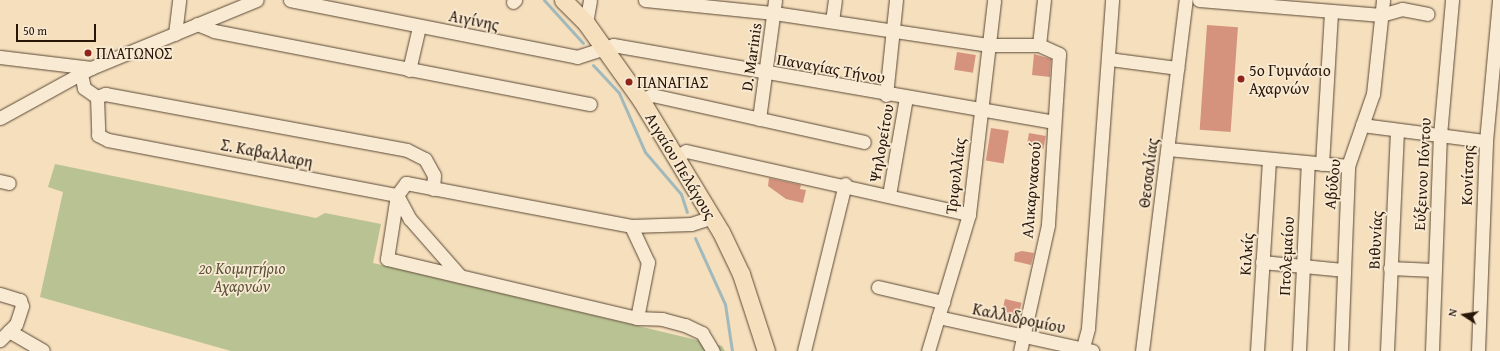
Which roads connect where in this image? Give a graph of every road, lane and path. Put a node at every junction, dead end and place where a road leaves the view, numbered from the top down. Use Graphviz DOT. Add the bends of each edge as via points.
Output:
graph roads {
  1 [pos="179,0"];
  2 [pos="257,0"];
  3 [pos="290,0"];
  4 [pos="563,0"];
  5 [pos="590,0"];
  6 [pos="645,0"];
  7 [pos="835,0"];
  8 [pos="896,0"];
  9 [pos="994,0"];
  10 [pos="1044,0"];
  11 [pos="1112,0"];
  12 [pos="1186,0"];
  13 [pos="1199,0"];
  14 [pos="1383,0"];
  15 [pos="1452,0"];
  16 [pos="1499,0"];
  17 [pos="775,6"];
  18 [pos="1331,11"];
  19 [pos="1428,14"];
  20 [pos="1381,16"];
  21 [pos="832,21"];
  22 [pos="586,23"];
  23 [pos="197,24"];
  24 [pos="419,26"];
  25 [pos="892,31"];
  26 [pos="175,34"];
  27 [pos="988,45"];
  28 [pos="1040,45"];
  29 [pos="604,47"];
  30 [pos="0,57"];
  31 [pos="1109,59"];
  32 [pos="1177,68"];
  33 [pos="409,70"];
  34 [pos="86,71"];
  35 [pos="767,73"];
  36 [pos="886,95"];
  37 [pos="97,97"];
  38 [pos="906,98"];
  39 [pos="641,100"];
  40 [pos="590,104"];
  41 [pos="981,110"];
  42 [pos="0,118"];
  43 [pos="759,120"];
  44 [pos="1054,122"];
  45 [pos="1362,126"];
  46 [pos="1397,130"];
  47 [pos="1440,135"];
  48 [pos="1486,140"];
  49 [pos="864,142"];
  50 [pos="1168,149"];
  51 [pos="677,156"];
  52 [pos="1269,159"];
  53 [pos="1308,163"];
  54 [pos="1322,164"];
  55 [pos="1348,166"];
  56 [pos="845,184"];
  57 [pos="433,189"];
  58 [pos="397,195"];
  59 [pos="889,195"];
  60 [pos="969,214"];
  61 [pos="712,217"];
  62 [pos="631,226"];
  63 [pos="1262,262"];
  64 [pos="1302,266"];
  65 [pos="1390,268"];
  66 [pos="1344,270"];
  67 [pos="1434,270"];
  68 [pos="460,276"];
  69 [pos="878,287"];
  70 [pos="0,294"];
  71 [pos="943,302"];
  72 [pos="637,318"];
  73 [pos="938,318"];
  74 [pos="5,336"];
  75 [pos="1024,338"];
  76 [pos="1085,350"];
  77 [pos="43,351"];
  78 [pos="712,351"];
  79 [pos="766,351"];
  80 [pos="804,351"];
  81 [pos="928,351"];
  82 [pos="1020,351"];
  83 [pos="1142,351"];
  84 [pos="1257,351"];
  85 [pos="1299,351"];
  86 [pos="1341,351"];
  87 [pos="1387,351"];
  88 [pos="1432,351"];
  89 [pos="1478,351"];
  1 -- 26 [label="street"];
  2 -- 23 [label="street"];
  3 -- 24 [label="street, Αιγίνης"];
  4 -- 22 [label="main road, Αιγαίου Πελάγους"];
  5 -- 22 [label="street"];
  6 -- 17 [label="street"];
  7 -- 21 [label="street"];
  8 -- 25 [label="street, Ψηλορείτου"];
  9 -- 27 [label="street, Τριφυλλίας"];
  10 -- 28 [label="street"];
  11 -- 31 [label="street"];
  12 -- 32 [label="street, Θεσσαλίας"];
  13 -- 18 [label="street"];
  14 -- 20 [label="street, Αβύδου"];
  15 -- 47 [label="street, Εύξεινου Πόντου"];
  16 -- 48 [label="street, Κονίτσης"];
  17 -- 21 [label="street"];
  17 -- 35 [label="street, D. Marinis"];
  18 -- 20 [label="street"];
  18 -- 54 [label="street"];
  19 -- 20 [label="street" via="1402,9"];
  20 -- 45 [label="street, Αβύδου" via="1373,94"];
  21 -- 25 [label="street"];
  22 -- 29 [label="main road, Αιγαίου Πελάγους"];
  23 -- 26 [label="street"];
  23 -- 33 [label="street" via="214,31"];
  24 -- 29 [label="street, Αιγίνης" via="577,57"];
  24 -- 33 [label="street"];
  25 -- 27 [label="street"];
  25 -- 36 [label="street, Ψηλορείτου"];
  26 -- 34 [label="street"];
  27 -- 28 [label="street"];
  27 -- 41 [label="street, Τριφυλλίας"];
  28 -- 44 [label="street, Αλικαρνασσού" via="1059,54"];
  29 -- 35 [label="street, Παναγίας Τήνου" via="613,45"];
  29 -- 39 [label="main road, Αιγαίου Πελάγους"];
  30 -- 34 [label="street"];
  31 -- 32 [label="street"];
  31 -- 76 [label="street"];
  32 -- 50 [label="street, Θεσσαλίας"];
  33 -- 40 [label="street"];
  34 -- 37 [label="street" via="84,88"];
  34 -- 42 [label="street"];
  35 -- 36 [label="street, Παναγίας Τήνου"];
  35 -- 43 [label="street, D. Marinis"];
  36 -- 38 [label="street, Παναγίας Τήνου"];
  37 -- 57 [label="street" via="105,94 406,150 425,159 434,175"];
  37 -- 58 [label="street, Σ. Καβαλλαρη" via="95,127 98,135 108,140"];
  38 -- 41 [label="street, Παναγίας Τήνου"];
  38 -- 59 [label="street, Ψηλορείτου"];
  39 -- 43 [label="street" via="652,95"];
  39 -- 51 [label="main road, Αιγαίου Πελάγους"];
  41 -- 44 [label="street, Παναγίας Τήνου"];
  41 -- 60 [label="street, Τριφυλλίας"];
  43 -- 49 [label="street"];
  44 -- 75 [label="street, Αλικαρνασσού" via="1048,225"];
  45 -- 46 [label="street"];
  45 -- 55 [label="street, Αβύδου"];
  46 -- 47 [label="street"];
  46 -- 65 [label="street, Βιθυνίας"];
  47 -- 48 [label="street"];
  47 -- 67 [label="street, Εύξεινου Πόντου"];
  48 -- 89 [label="street, Κονίτσης"];
  50 -- 52 [label="street"];
  50 -- 83 [label="street, Θεσσαλίας"];
  51 -- 56 [label="street" via="686,151"];
  51 -- 61 [label="main road, Αιγαίου Πελάγους"];
  52 -- 53 [label="street"];
  52 -- 63 [label="street, Κιλκίς"];
  53 -- 54 [label="street"];
  53 -- 64 [label="street, Πτολεμαίου"];
  54 -- 55 [label="street"];
  55 -- 66 [label="street, Αβύδου"];
  56 -- 59 [label="street"];
  56 -- 80 [label="street"];
  57 -- 58 [label="street" via="406,183"];
  57 -- 62 [label="street"];
  58 -- 68 [label="street" via="410,219"];
  58 -- 68 [label="street" via="387,259"];
  59 -- 60 [label="street"];
  60 -- 71 [label="street, Τριφυλλίας"];
  61 -- 62 [label="street" via="691,224"];
  61 -- 79 [label="main road, Αιγαίου Πελάγους" via="741,274"];
  62 -- 72 [label="street" via="648,262"];
  63 -- 64 [label="street"];
  63 -- 84 [label="street, Κιλκίς"];
  64 -- 66 [label="street"];
  64 -- 85 [label="street, Πτολεμαίου"];
  65 -- 67 [label="street"];
  65 -- 87 [label="street, Βιθυνίας"];
  66 -- 86 [label="street, Αβύδου"];
  67 -- 88 [label="street, Εύξεινου Πόντου"];
  68 -- 72 [label="street"];
  69 -- 71 [label="street"];
  70 -- 74 [label="street" via="20,300 22,306 16,324"];
  71 -- 73 [label="street, Τριφυλλίας"];
  72 -- 78 [label="street" via="662,319 685,325 702,333"];
  73 -- 75 [label="street, Καλλιδρομίου"];
  73 -- 81 [label="street, Τριφυλλίας"];
  74 -- 77 [label="street"];
  75 -- 76 [label="street, Καλλιδρομίου"];
  75 -- 82 [label="street, Αλικαρνασσού"];
}
